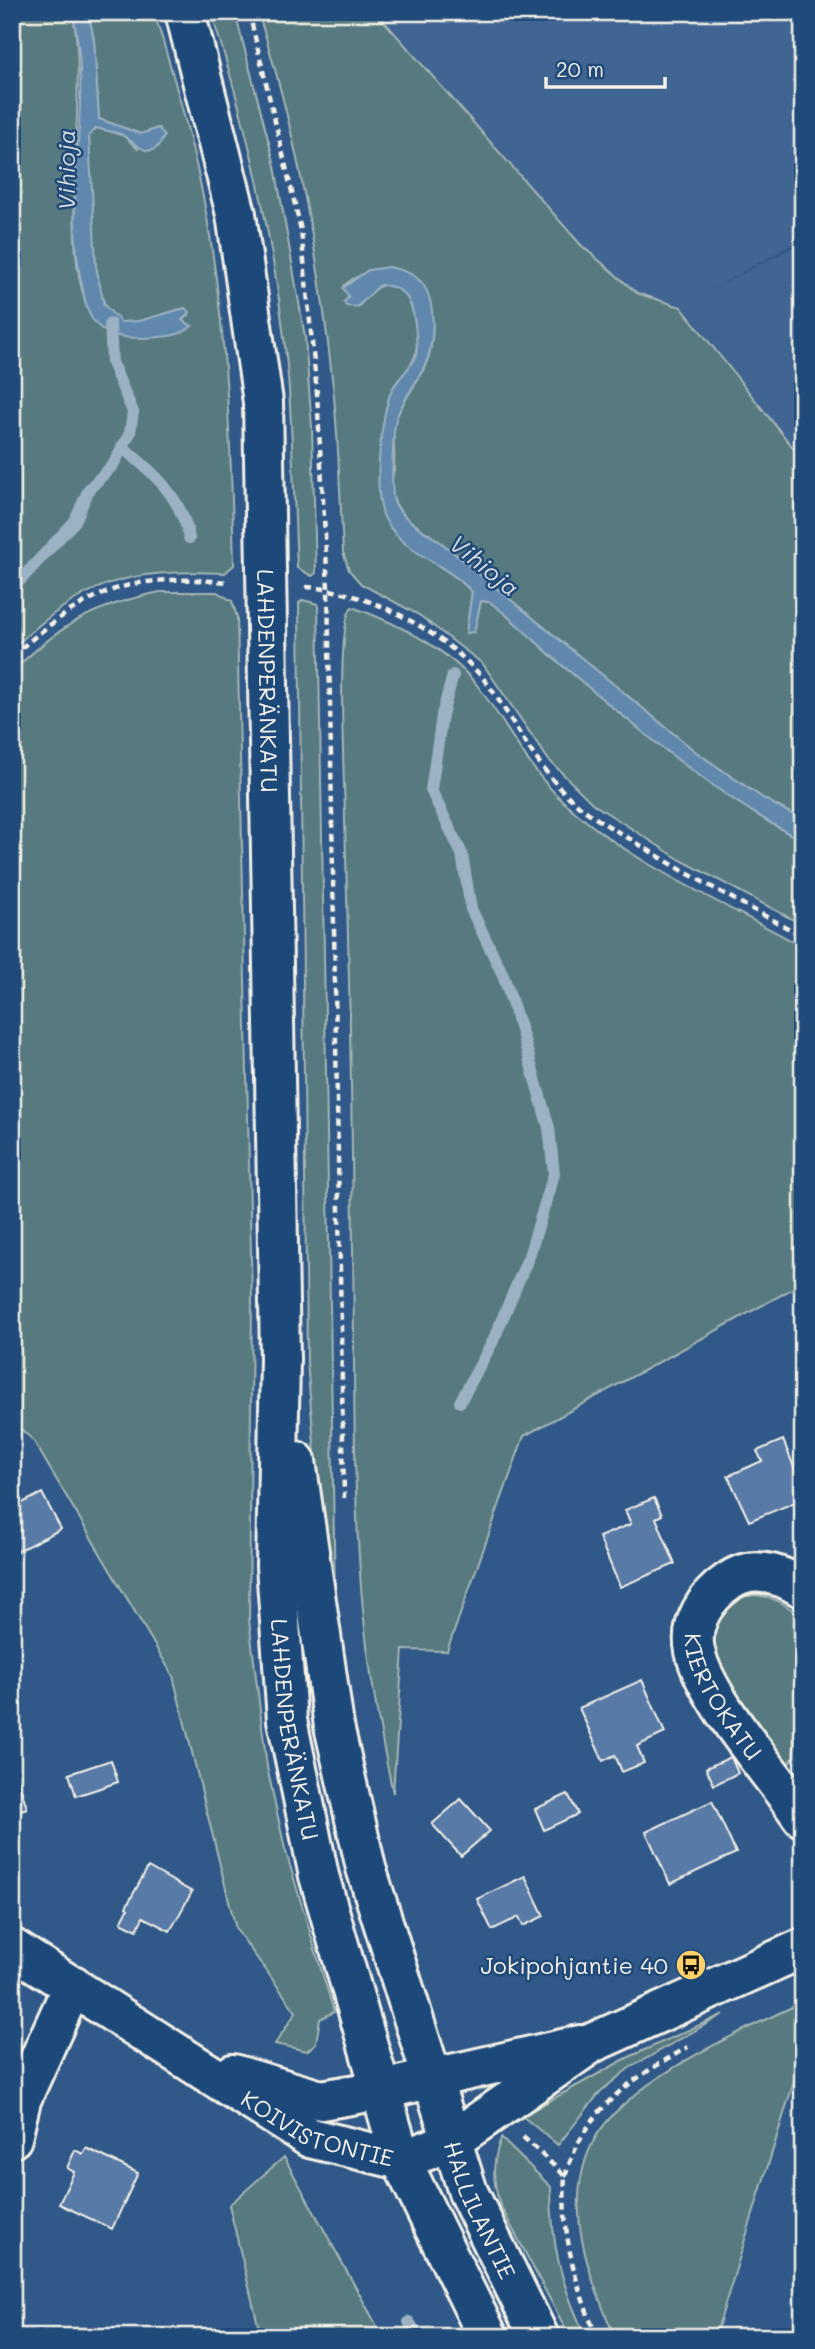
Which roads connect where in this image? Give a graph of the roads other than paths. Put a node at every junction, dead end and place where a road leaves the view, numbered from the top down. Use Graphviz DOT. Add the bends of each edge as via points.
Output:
graph roads {
  1 [pos="185,12"];
  2 [pos="280,1359"];
  3 [pos="803,1588"];
  4 [pos="799,1798"];
  5 [pos="12,1948"];
  6 [pos="803,1948"];
  7 [pos="73,1985"];
  8 [pos="592,2043"];
  9 [pos="192,2061"];
  10 [pos="431,2078"];
  11 [pos="381,2090"];
  12 [pos="12,2138"];
  13 [pos="450,2142"];
  14 [pos="401,2160"];
  15 [pos="488,2337"];
  16 [pos="539,2337"];
  1 -- 2 [label="main road, LAHDENPERÄNKATU" via="236,214 263,402"];
  2 -- 10 [label="main road, LAHDENPERÄNKATU" via="334,1726 366,1868"];
  2 -- 11 [label="main road, LAHDENPERÄNKATU" via="275,1566 287,1720 319,1876"];
  3 -- 4 [label="main road, KIERTOKATU" via="766,1572 739,1576 714,1593 694,1626 694,1649 701,1669 730,1719"];
  5 -- 7 [label="main road, KOIVISTONTIE"];
  6 -- 8 [label="main road"];
  7 -- 9 [label="main road, KOIVISTONTIE"];
  7 -- 12 [label="main road" via="21,2099"];
  8 -- 10 [label="main road, KOIVISTONTIE"];
  8 -- 13 [label="main road, KOIVISTONTIE"];
  9 -- 11 [label="main road, KOIVISTONTIE" via="321,2100"];
  9 -- 14 [label="main road, KOIVISTONTIE" via="310,2138"];
  10 -- 11 [label="main road, KOIVISTONTIE"];
  10 -- 13 [label="main road, HALLILANTIE"];
  11 -- 14 [label="main road, HALLILANTIE"];
  13 -- 14 [label="main road, KOIVISTONTIE"];
  13 -- 16 [label="main road, HALLILANTIE" via="468,2192"];
  14 -- 15 [label="main road, HALLILANTIE"];
}
